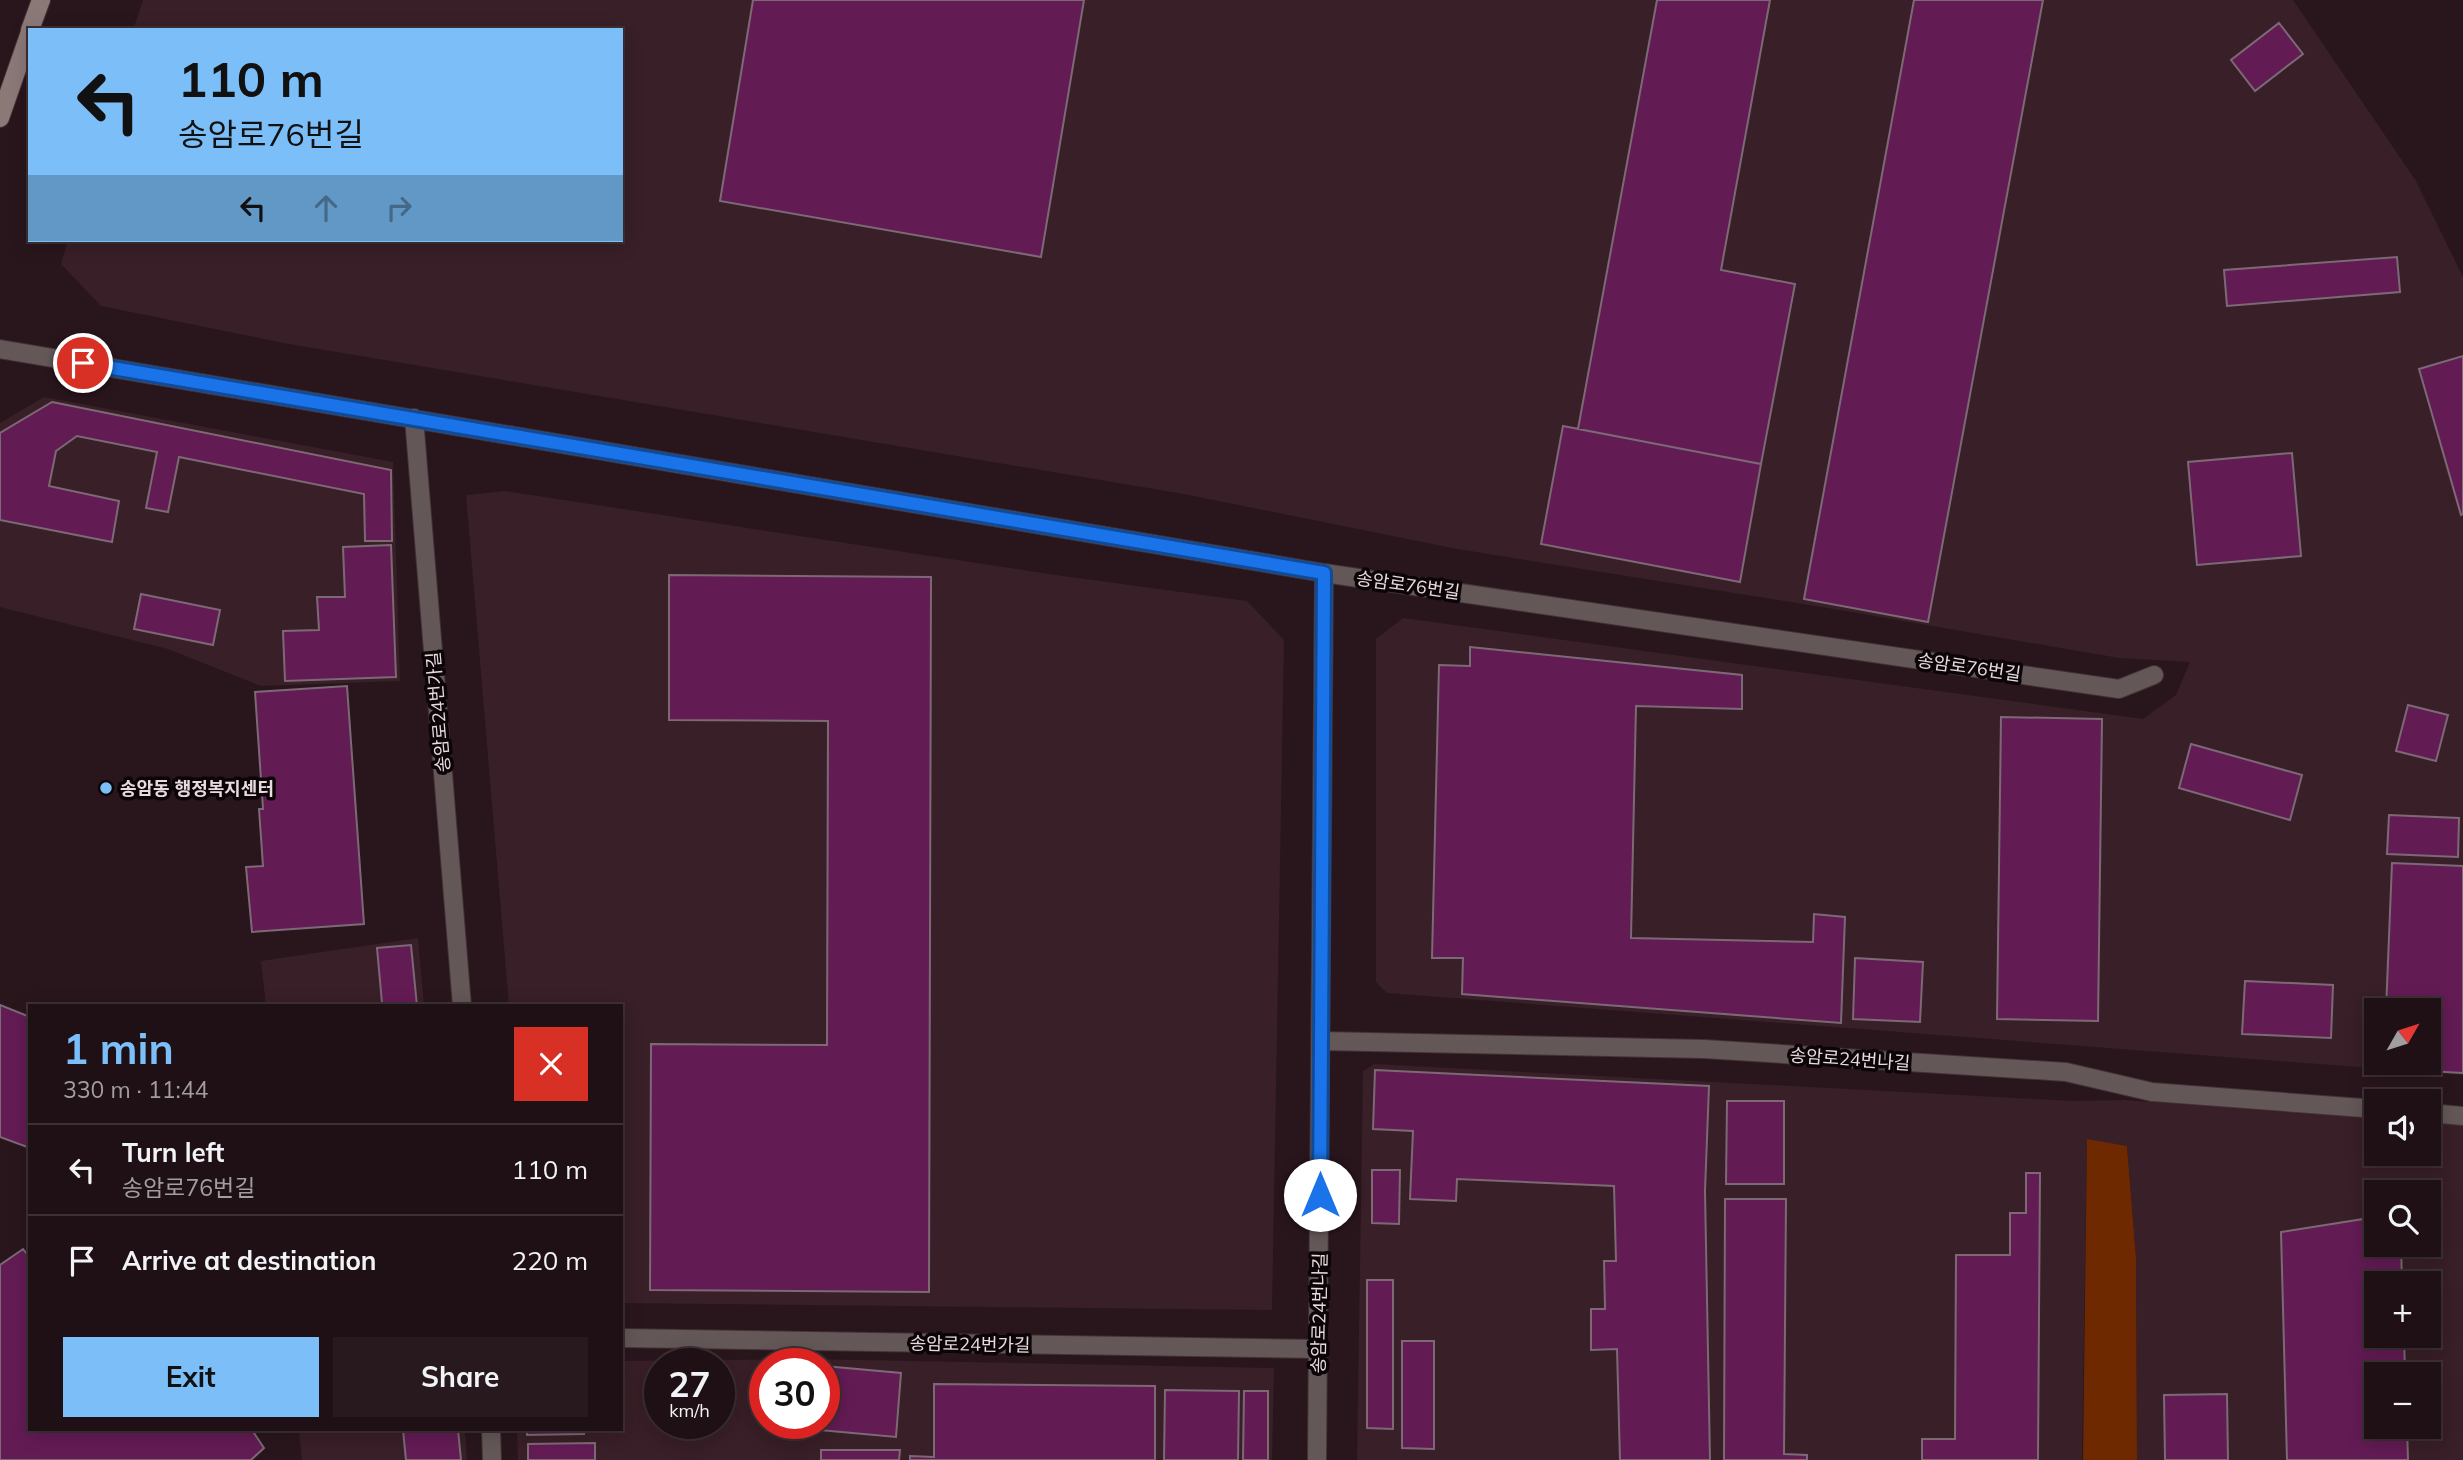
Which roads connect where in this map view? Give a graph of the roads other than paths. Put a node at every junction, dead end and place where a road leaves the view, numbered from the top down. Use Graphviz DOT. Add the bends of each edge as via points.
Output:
graph roads {
  1 [pos="41,0"];
  2 [pos="31,28"];
  3 [pos="28,37"];
  4 [pos="0,118"];
  5 [pos="0,349"];
  6 [pos="414,418"];
  7 [pos="1324,573"];
  8 [pos="2154,675"];
  9 [pos="462,1004"];
  10 [pos="1321,1041"];
  11 [pos="2364,1108"];
  12 [pos="2441,1114"];
  13 [pos="2463,1116"];
  14 [pos="623,1338"];
  15 [pos="1319,1349"];
  16 [pos="491,1431"];
  17 [pos="492,1460"];
  18 [pos="1317,1460"];
  1 -- 2 [label="main road"];
  3 -- 4 [label="main road"];
  5 -- 6 [label="street, 송암로76번길"];
  6 -- 7 [label="street, 송암로76번길"];
  6 -- 9 [label="street, 송암로24번가길"];
  7 -- 8 [label="street, 송암로76번길" via="2119,689"];
  7 -- 10 [label="street, 송암로24번나길"];
  10 -- 11 [label="street, 송암로24번나길" via="1703,1049 2066,1072 2152,1092"];
  10 -- 15 [label="street, 송암로24번나길"];
  12 -- 13 [label="street"];
  14 -- 15 [label="street, 송암로24번가길"];
  15 -- 18 [label="street, 송암로24번나길"];
  16 -- 17 [label="street"];
}
